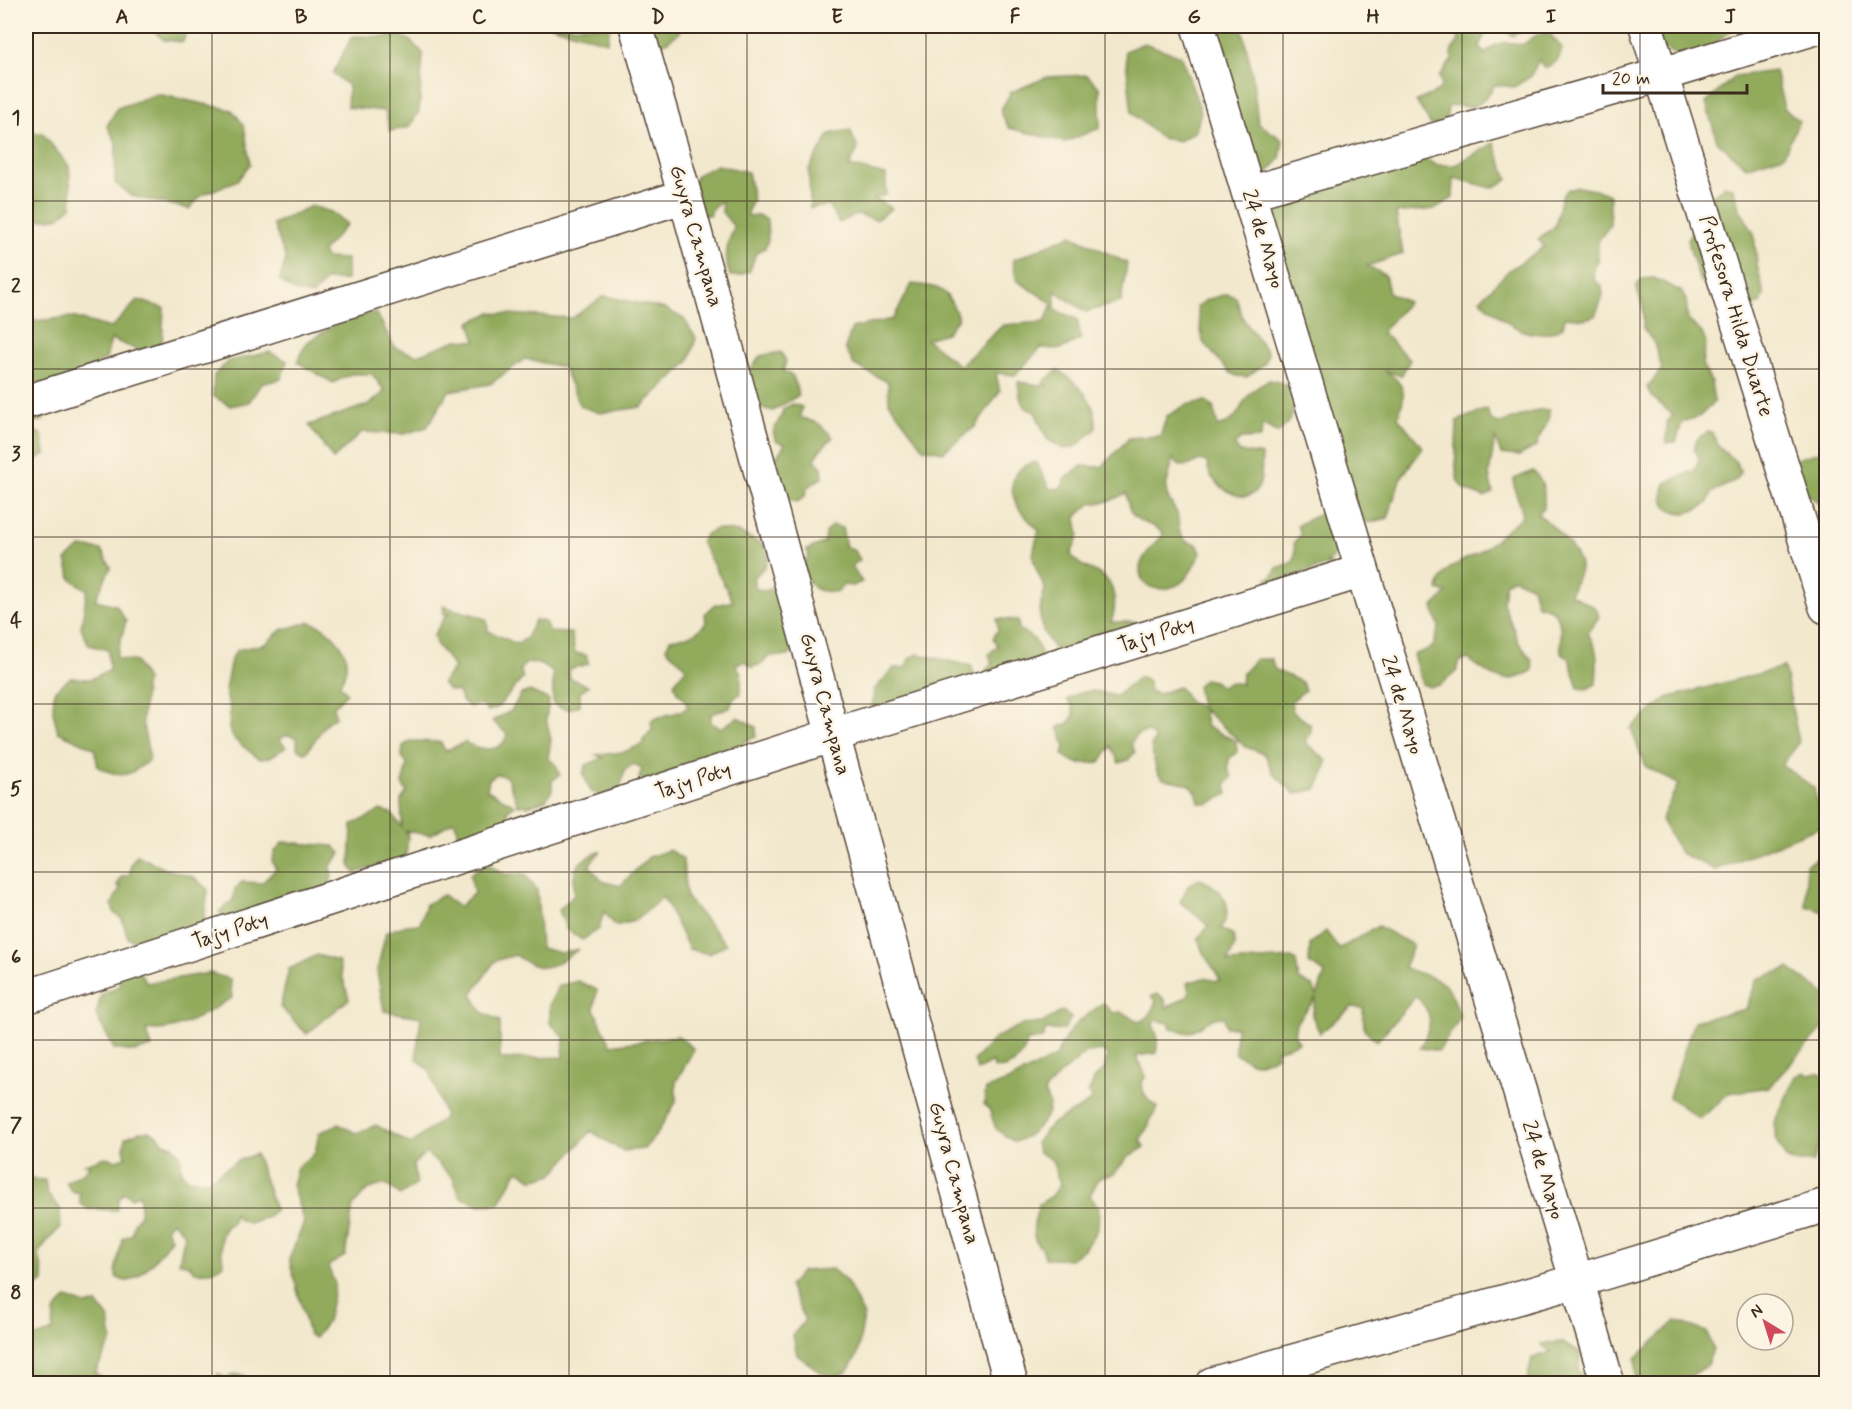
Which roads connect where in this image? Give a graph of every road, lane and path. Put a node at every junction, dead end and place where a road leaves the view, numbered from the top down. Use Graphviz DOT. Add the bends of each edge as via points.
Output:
graph roads {
  1 [pos="636,26"];
  2 [pos="1198,26"];
  3 [pos="1646,26"];
  4 [pos="1822,26"];
  5 [pos="1660,75"];
  6 [pos="1249,193"];
  7 [pos="685,195"];
  8 [pos="26,402"];
  9 [pos="1362,570"];
  10 [pos="1827,607"];
  11 [pos="833,735"];
  12 [pos="26,997"];
  13 [pos="1827,1205"];
  14 [pos="1577,1281"];
  15 [pos="1011,1383"];
  16 [pos="1212,1383"];
  17 [pos="1608,1383"];
  1 -- 7 [label="street, Guyra Campana"];
  2 -- 6 [label="street, 24 de Mayo"];
  3 -- 5 [label="street, Profesora Hilda Duarte"];
  4 -- 5 [label="street"];
  5 -- 6 [label="street"];
  5 -- 10 [label="street, Profesora Hilda Duarte"];
  6 -- 9 [label="street, 24 de Mayo"];
  7 -- 8 [label="street"];
  7 -- 11 [label="street, Guyra Campana"];
  9 -- 11 [label="street, Tajy Poty"];
  9 -- 14 [label="street, 24 de Mayo"];
  11 -- 12 [label="street, Tajy Poty"];
  11 -- 15 [label="street, Guyra Campana"];
  13 -- 14 [label="street"];
  14 -- 16 [label="street"];
  14 -- 17 [label="street, 24 de Mayo"];
}
